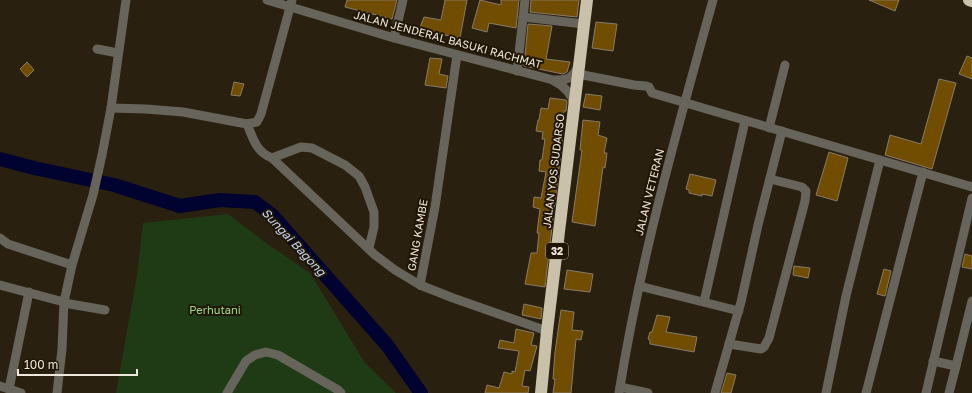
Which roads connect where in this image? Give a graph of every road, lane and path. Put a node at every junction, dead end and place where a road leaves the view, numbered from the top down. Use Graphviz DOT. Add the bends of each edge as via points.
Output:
graph roads {
  1 [pos="126,0"];
  2 [pos="267,0"];
  3 [pos="402,0"];
  4 [pos="525,0"];
  5 [pos="587,0"];
  6 [pos="714,0"];
  7 [pos="968,0"];
  8 [pos="972,1"];
  9 [pos="291,3"];
  10 [pos="523,17"];
  11 [pos="584,24"];
  12 [pos="394,38"];
  13 [pos="97,49"];
  14 [pos="118,53"];
  15 [pos="457,55"];
  16 [pos="785,65"];
  17 [pos="579,69"];
  18 [pos="517,71"];
  19 [pos="553,80"];
  20 [pos="684,102"];
  21 [pos="111,108"];
  22 [pos="574,109"];
  23 [pos="745,121"];
  24 [pos="247,124"];
  25 [pos="769,128"];
  26 [pos="782,131"];
  27 [pos="272,158"];
  28 [pos="880,160"];
  29 [pos="923,172"];
  30 [pos="770,179"];
  31 [pos="972,187"];
  32 [pos="972,198"];
  33 [pos="0,238"];
  34 [pos="369,248"];
  35 [pos="72,265"];
  36 [pos="0,285"];
  37 [pos="420,285"];
  38 [pos="639,286"];
  39 [pos="29,292"];
  40 [pos="972,301"];
  41 [pos="64,302"];
  42 [pos="704,302"];
  43 [pos="105,310"];
  44 [pos="739,311"];
  45 [pos="547,331"];
  46 [pos="729,344"];
  47 [pos="933,361"];
  48 [pos="956,366"];
  49 [pos="4,388"];
  50 [pos="619,390"];
  51 [pos="21,393"];
  52 [pos="57,393"];
  53 [pos="228,393"];
  54 [pos="341,393"];
  55 [pos="541,393"];
  56 [pos="648,393"];
  57 [pos="715,393"];
  58 [pos="826,393"];
  59 [pos="866,393"];
  60 [pos="926,393"];
  61 [pos="949,393"];
  1 -- 14 [label="street"];
  2 -- 9 [label="street, JALAN JENDERAL BASUKI RACHMAT"];
  3 -- 12 [label="street"];
  4 -- 10 [label="street"];
  5 -- 11 [label="highway, JALAN YOS SUDARSO / 32"];
  6 -- 20 [label="street, JALAN VETERAN"];
  7 -- 8 [label="highway"];
  9 -- 12 [label="street, JALAN JENDERAL BASUKI RACHMAT"];
  9 -- 24 [label="street" via="261,114 256,122"];
  10 -- 11 [label="street"];
  10 -- 18 [label="street"];
  11 -- 17 [label="highway, JALAN YOS SUDARSO / 32"];
  12 -- 15 [label="street, JALAN JENDERAL BASUKI RACHMAT"];
  13 -- 14 [label="street"];
  14 -- 21 [label="street"];
  15 -- 18 [label="street, JALAN JENDERAL BASUKI RACHMAT"];
  15 -- 37 [label="street, GANG KAMBE" via="435,208"];
  16 -- 25 [label="street"];
  17 -- 19 [label="street" via="570,78"];
  17 -- 20 [label="street" via="646,86 652,93"];
  17 -- 22 [label="highway, JALAN YOS SUDARSO / 32"];
  18 -- 19 [label="street, JALAN JENDERAL BASUKI RACHMAT"];
  19 -- 22 [label="street" via="568,92 573,100"];
  20 -- 23 [label="street"];
  20 -- 38 [label="street, JALAN VETERAN"];
  21 -- 24 [label="street" via="183,112"];
  21 -- 35 [label="street" via="93,195"];
  22 -- 45 [label="highway, JALAN YOS SUDARSO / 32"];
  23 -- 25 [label="street"];
  23 -- 42 [label="street"];
  24 -- 27 [label="street" via="258,149"];
  25 -- 26 [label="street"];
  26 -- 28 [label="street"];
  26 -- 30 [label="street"];
  27 -- 34 [label="street"];
  27 -- 34 [label="street" via="301,147 312,148 345,165 359,176 374,212 374,227"];
  28 -- 29 [label="street"];
  28 -- 58 [label="street" via="846,296"];
  29 -- 31 [label="street"];
  29 -- 59 [label="street"];
  30 -- 44 [label="street"];
  30 -- 46 [label="street" via="802,188 806,191 805,201 769,338 761,349"];
  32 -- 47 [label="street"];
  33 -- 35 [label="street" via="8,244"];
  34 -- 37 [label="street" via="395,270"];
  35 -- 41 [label="street"];
  36 -- 39 [label="street"];
  37 -- 45 [label="street, GANG KAMBE"];
  38 -- 42 [label="street"];
  38 -- 50 [label="street, JALAN VETERAN"];
  39 -- 41 [label="street"];
  39 -- 49 [label="street"];
  40 -- 48 [label="street"];
  41 -- 43 [label="street"];
  41 -- 52 [label="street"];
  42 -- 44 [label="street"];
  44 -- 46 [label="street"];
  45 -- 55 [label="highway, JALAN YOS SUDARSO / 32"];
  46 -- 57 [label="street"];
  47 -- 48 [label="street"];
  47 -- 60 [label="street"];
  48 -- 61 [label="street"];
  49 -- 51 [label="street"];
  50 -- 56 [label="street"];
  53 -- 54 [label="street" via="246,362 254,355 266,352 278,355"];
}
